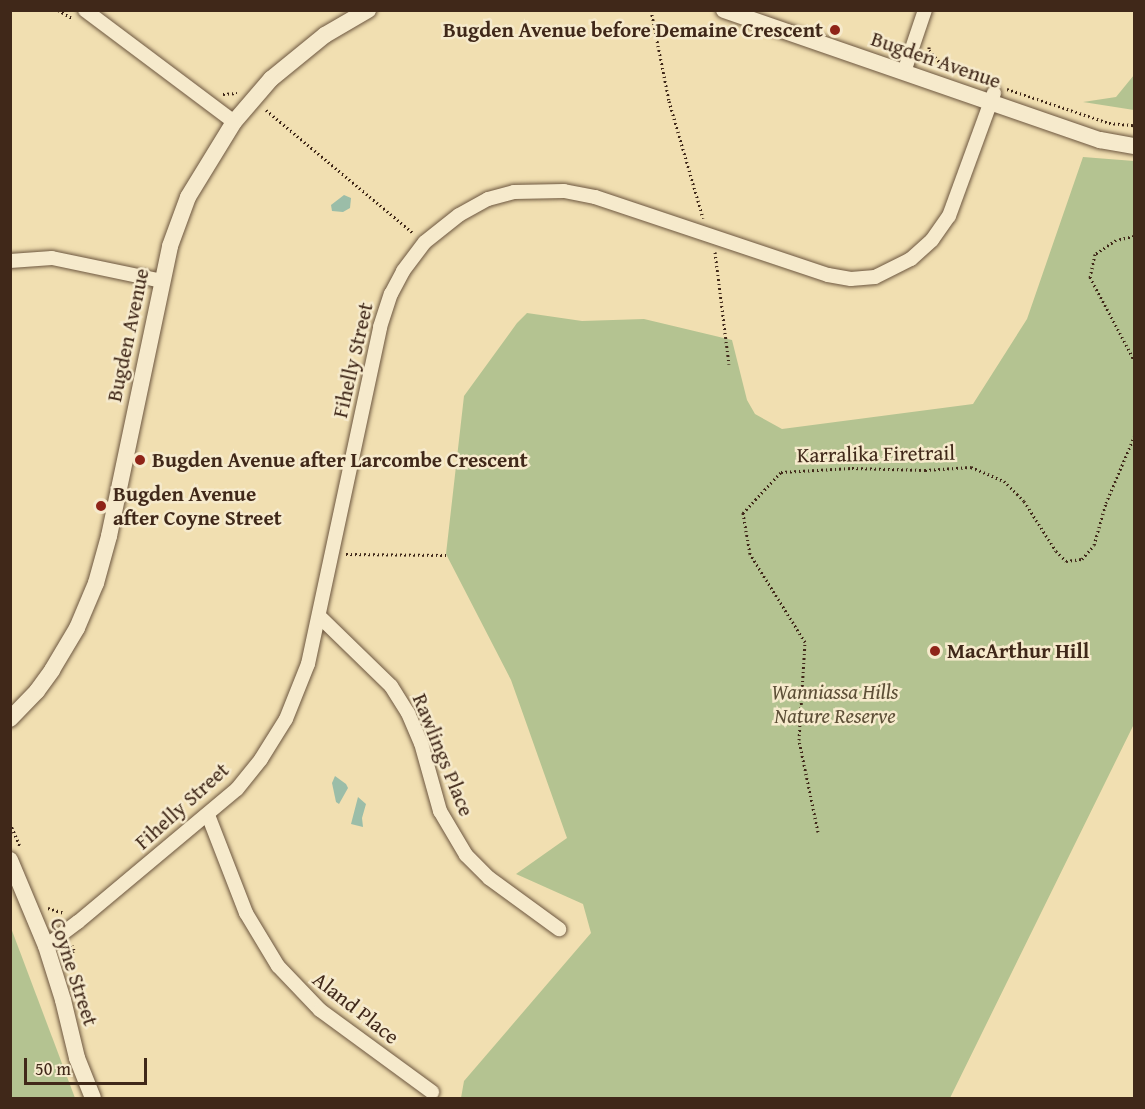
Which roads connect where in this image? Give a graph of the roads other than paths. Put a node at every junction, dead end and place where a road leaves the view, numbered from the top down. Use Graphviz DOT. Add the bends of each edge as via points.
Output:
graph roads {
  1 [pos="85,10"];
  2 [pos="724,10"];
  3 [pos="752,10"];
  4 [pos="925,10"];
  5 [pos="362,12"];
  6 [pos="905,68"];
  7 [pos="994,94"];
  8 [pos="234,122"];
  9 [pos="1101,136"];
  10 [pos="1134,136"];
  11 [pos="1134,146"];
  12 [pos="10,261"];
  13 [pos="162,281"];
  14 [pos="319,616"];
  15 [pos="10,719"];
  16 [pos="208,815"];
  17 [pos="10,860"];
  18 [pos="559,929"];
  19 [pos="46,945"];
  20 [pos="432,1092"];
  21 [pos="93,1098"];
  1 -- 8 [label="street"];
  2 -- 6 [label="street, Bugden Avenue"];
  3 -- 6 [label="street, Bugden Avenue"];
  4 -- 6 [label="street"];
  5 -- 8 [label="street, Bugden Avenue" via="292,60"];
  6 -- 7 [label="street, Bugden Avenue"];
  7 -- 9 [label="street, Bugden Avenue"];
  7 -- 14 [label="street, Fihelly Street" via="949,216 912,259 875,277 851,279 828,275 606,201 564,191 514,192 488,199 459,215 425,242 391,294 380,327"];
  8 -- 13 [label="street, Bugden Avenue" via="188,197"];
  9 -- 10 [label="street, Bugden Avenue"];
  9 -- 11 [label="street, Bugden Avenue"];
  12 -- 13 [label="street" via="52,258"];
  13 -- 15 [label="street, Bugden Avenue" via="110,536 96,582 77,628 52,670"];
  14 -- 16 [label="street, Fihelly Street" via="302,683 276,737 237,789"];
  14 -- 18 [label="street, Rawlings Place" via="391,686 408,713 421,743 440,811 466,855 489,878"];
  16 -- 19 [label="street, Fihelly Street"];
  16 -- 20 [label="street, Aland Place" via="246,913 278,966 320,1010"];
  17 -- 19 [label="street, Coyne Street"];
  19 -- 21 [label="street, Coyne Street" via="77,1058"];
}
